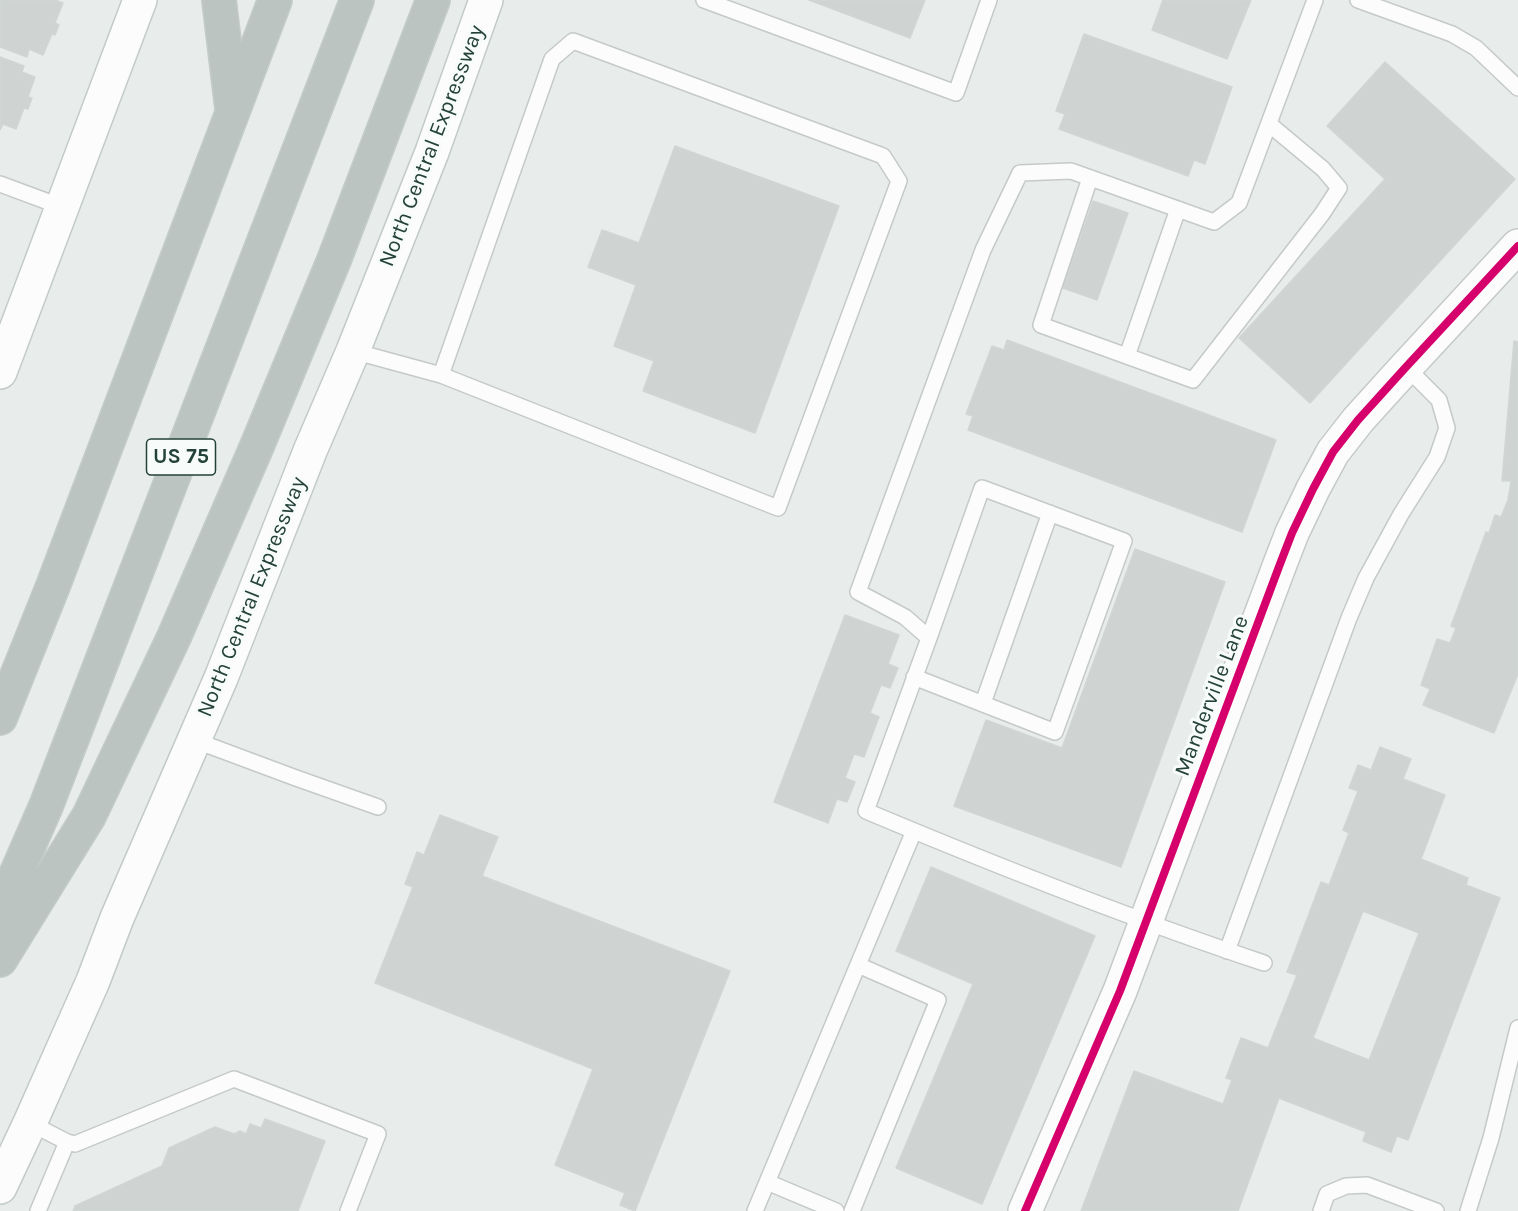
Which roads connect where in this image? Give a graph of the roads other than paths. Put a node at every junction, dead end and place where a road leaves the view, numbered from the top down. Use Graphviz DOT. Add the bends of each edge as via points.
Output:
graph roads {
  1 [pos="140,0"];
  2 [pos="219,0"];
  3 [pos="275,0"];
  4 [pos="357,0"];
  5 [pos="433,0"];
  6 [pos="486,0"];
  7 [pos="704,0"];
  8 [pos="989,0"];
  9 [pos="1315,0"];
  10 [pos="1358,0"];
  11 [pos="1518,88"];
  12 [pos="232,113"];
  13 [pos="1269,124"];
  14 [pos="1090,178"];
  15 [pos="0,184"];
  16 [pos="62,207"];
  17 [pos="1178,209"];
  18 [pos="1518,246"];
  19 [pos="353,351"];
  20 [pos="1127,356"];
  21 [pos="1406,367"];
  22 [pos="0,372"];
  23 [pos="441,375"];
  24 [pos="1050,513"];
  25 [pos="929,638"];
  26 [pos="914,677"];
  27 [pos="983,703"];
  28 [pos="0,718"];
  29 [pos="194,740"];
  30 [pos="378,807"];
  31 [pos="914,831"];
  32 [pos="0,911"];
  33 [pos="1147,922"];
  34 [pos="1227,951"];
  35 [pos="0,960"];
  36 [pos="1264,963"];
  37 [pos="858,965"];
  38 [pos="1518,1028"];
  39 [pos="30,1123"];
  40 [pos="67,1142"];
  41 [pos="767,1182"];
  42 [pos="0,1187"];
  43 [pos="38,1211"];
  44 [pos="348,1211"];
  45 [pos="755,1211"];
  46 [pos="836,1211"];
  47 [pos="852,1211"];
  48 [pos="1025,1211"];
  49 [pos="1321,1211"];
  50 [pos="1436,1211"];
  51 [pos="1468,1211"];
  1 -- 16 [label="main road"];
  2 -- 12 [label="highway"];
  3 -- 12 [label="highway"];
  4 -- 32 [label="highway, US 75" via="50,795"];
  5 -- 35 [label="highway" via="334,260 174,637 89,816"];
  6 -- 19 [label="main road, North Central Expressway" via="432,152"];
  7 -- 8 [label="lane" via="956,93"];
  9 -- 13 [label="lane"];
  10 -- 11 [label="lane" via="1452,34 1476,48"];
  12 -- 28 [label="highway"];
  13 -- 17 [label="lane" via="1239,203 1214,222"];
  13 -- 20 [label="lane" via="1323,169 1339,188 1193,380"];
  14 -- 17 [label="lane"];
  14 -- 20 [label="lane" via="1041,325"];
  14 -- 25 [label="lane" via="1071,171 1020,173 983,250 858,592 905,617"];
  15 -- 16 [label="lane"];
  16 -- 22 [label="main road"];
  17 -- 20 [label="lane"];
  18 -- 21 [label="main road, Manderville Lane"];
  19 -- 23 [label="lane"];
  19 -- 29 [label="main road, North Central Expressway"];
  21 -- 33 [label="main road, Manderville Lane" via="1333,452 1292,533"];
  21 -- 34 [label="lane" via="1439,400 1448,428 1437,457 1366,578 1349,618"];
  23 -- 23 [label="lane" via="778,508 899,181 883,156 573,41 552,59"];
  24 -- 25 [label="lane" via="982,488"];
  24 -- 27 [label="lane"];
  24 -- 27 [label="lane" via="1124,541 1055,732"];
  25 -- 26 [label="lane"];
  26 -- 27 [label="lane"];
  26 -- 31 [label="lane" via="866,811"];
  29 -- 30 [label="lane"];
  29 -- 39 [label="main road, North Central Expressway"];
  31 -- 33 [label="lane"];
  31 -- 37 [label="lane"];
  33 -- 34 [label="lane"];
  33 -- 48 [label="main road, Manderville Lane"];
  34 -- 36 [label="lane"];
  37 -- 41 [label="lane"];
  37 -- 47 [label="lane" via="938,1000"];
  38 -- 51 [label="lane"];
  39 -- 40 [label="lane"];
  39 -- 42 [label="main road, North Central Expressway"];
  40 -- 43 [label="lane"];
  40 -- 44 [label="lane" via="75,1144 234,1079 378,1134"];
  41 -- 45 [label="lane"];
  41 -- 46 [label="lane"];
  49 -- 50 [label="lane" via="1326,1194 1346,1186 1367,1185"];
}
